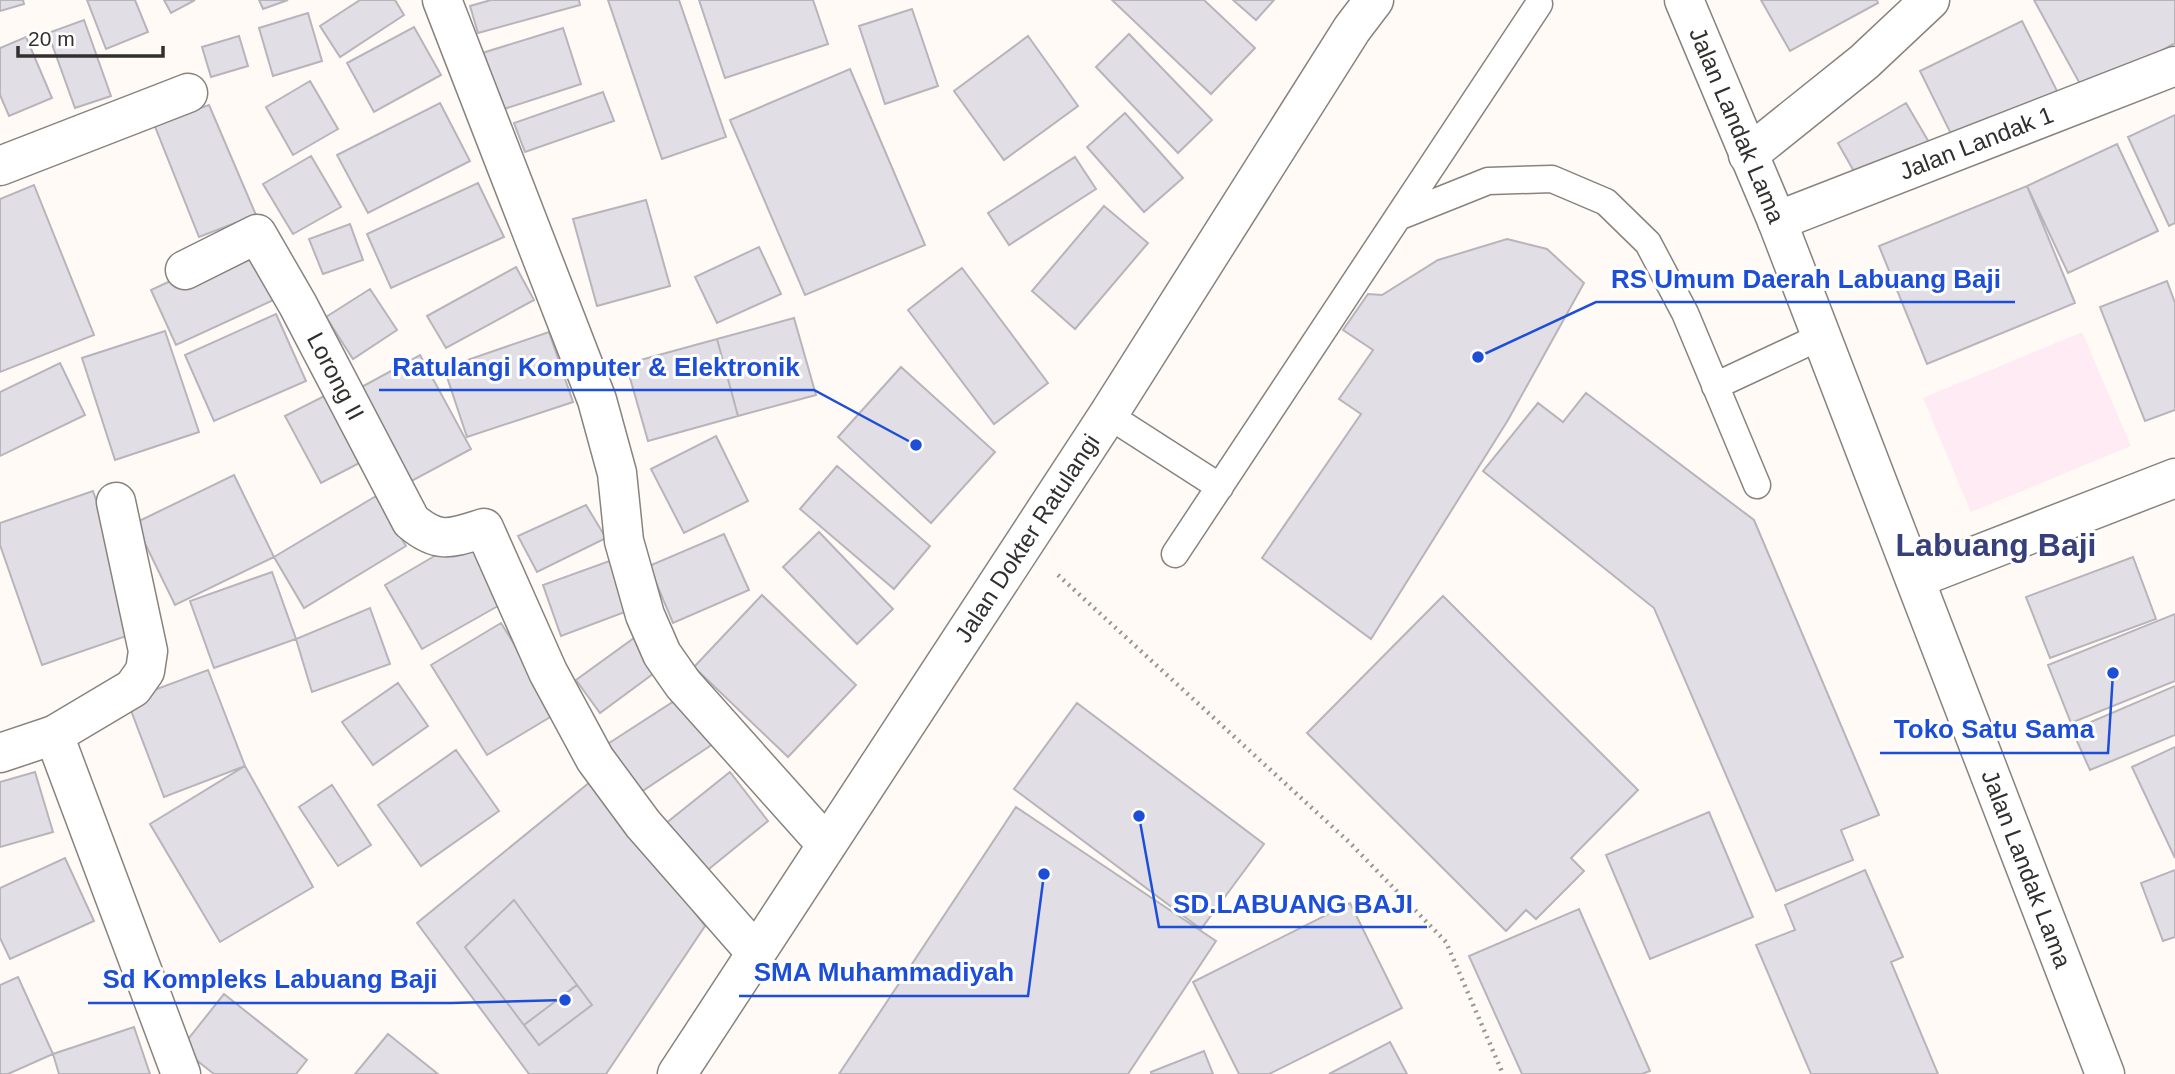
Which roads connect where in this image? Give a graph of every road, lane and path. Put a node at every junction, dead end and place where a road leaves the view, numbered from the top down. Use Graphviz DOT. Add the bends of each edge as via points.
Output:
graph roads {
  1 [pos="1374,0"];
  2 [pos="1684,0"];
  3 [pos="1930,0"];
  4 [pos="446,1"];
  5 [pos="1539,4"];
  6 [pos="2175,66"];
  7 [pos="188,93"];
  8 [pos="1748,155"];
  9 [pos="0,166"];
  10 [pos="1398,217"];
  11 [pos="1777,221"];
  12 [pos="185,270"];
  13 [pos="1822,336"];
  14 [pos="1714,386"];
  15 [pos="1108,415"];
  16 [pos="2175,478"];
  17 [pos="1757,485"];
  18 [pos="1220,486"];
  19 [pos="116,502"];
  20 [pos="1024,544"];
  21 [pos="1175,554"];
  22 [pos="1915,579"];
  23 [pos="54,736"];
  24 [pos="0,752"];
  25 [pos="826,844"];
  26 [pos="756,953"];
  27 [pos="181,1074"];
  28 [pos="677,1074"];
  29 [pos="1503,1074"];
  30 [pos="2105,1074"];
  1 -- 15 [label="street, Jalan Dokter Ratulangi"];
  2 -- 8 [label="street, Jalan Landak Lama"];
  3 -- 8 [label="street" via="1864,62"];
  4 -- 25 [label="street" via="597,400 617,473 624,541 645,615 662,654 683,684"];
  5 -- 10 [label="lane"];
  6 -- 11 [label="street, Jalan Landak 1"];
  7 -- 9 [label="street"];
  8 -- 11 [label="street, Jalan Landak Lama"];
  10 -- 14 [label="lane" via="1488,181 1552,178 1606,202 1648,243 1685,313"];
  10 -- 18 [label="lane"];
  11 -- 13 [label="street, Jalan Landak Lama"];
  12 -- 26 [label="street, Lorong II" via="257,234 411,522 424,532 450,539 484,528 548,672 595,759 643,824"];
  13 -- 14 [label="lane"];
  13 -- 22 [label="street, Jalan Landak Lama"];
  14 -- 17 [label="lane"];
  15 -- 18 [label="lane"];
  15 -- 20 [label="street, Jalan Dokter Ratulangi"];
  16 -- 22 [label="street"];
  18 -- 21 [label="lane"];
  19 -- 23 [label="street" via="148,651 145,671 133,688"];
  20 -- 25 [label="street, Jalan Dokter Ratulangi"];
  20 -- 29 [label="path" via="1349,842 1446,942"];
  22 -- 30 [label="street, Jalan Landak Lama"];
  23 -- 24 [label="street"];
  23 -- 27 [label="street"];
  25 -- 26 [label="street, Jalan Dokter Ratulangi"];
  26 -- 28 [label="street, Jalan Dokter Ratulangi"];
}
